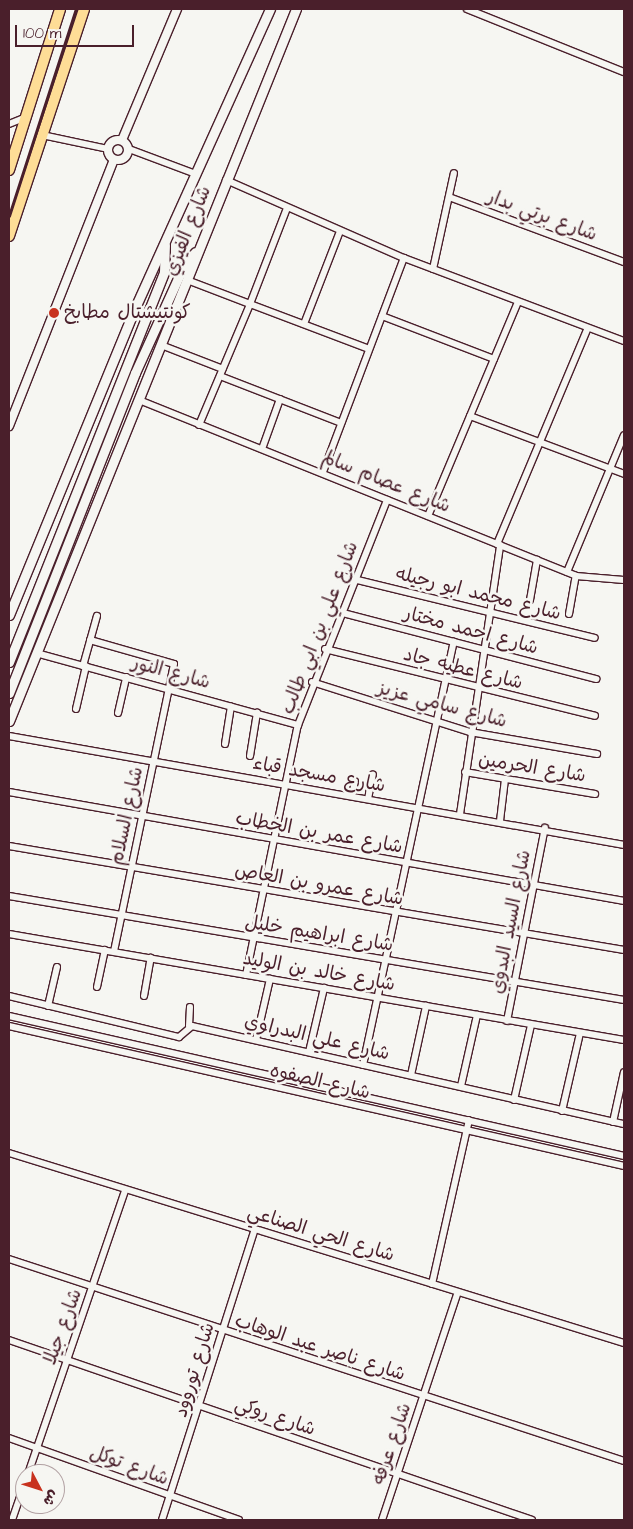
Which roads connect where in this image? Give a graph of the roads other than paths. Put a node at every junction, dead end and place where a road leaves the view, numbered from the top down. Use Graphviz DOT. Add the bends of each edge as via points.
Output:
graph roads {
  1 [pos="60,9"];
  2 [pos="84,9"];
  3 [pos="177,9"];
  4 [pos="270,9"];
  5 [pos="296,9"];
  6 [pos="467,9"];
  7 [pos="624,72"];
  8 [pos="26,117"];
  9 [pos="9,124"];
  10 [pos="42,135"];
  11 [pos="122,140"];
  12 [pos="108,149"];
  13 [pos="128,149"];
  14 [pos="114,160"];
  15 [pos="9,164"];
  16 [pos="196,174"];
  17 [pos="454,174"];
  18 [pos="226,180"];
  19 [pos="449,197"];
  20 [pos="288,208"];
  21 [pos="340,231"];
  22 [pos="9,236"];
  23 [pos="164,244"];
  24 [pos="198,249"];
  25 [pos="404,258"];
  26 [pos="624,262"];
  27 [pos="433,269"];
  28 [pos="187,280"];
  29 [pos="518,302"];
  30 [pos="250,304"];
  31 [pos="382,316"];
  32 [pos="304,324"];
  33 [pos="588,328"];
  34 [pos="624,341"];
  35 [pos="161,345"];
  36 [pos="369,349"];
  37 [pos="494,359"];
  38 [pos="222,372"];
  39 [pos="280,399"];
  40 [pos="139,400"];
  41 [pos="470,416"];
  42 [pos="341,423"];
  43 [pos="200,425"];
  44 [pos="9,426"];
  45 [pos="624,435"];
  46 [pos="539,442"];
  47 [pos="262,449"];
  48 [pos="610,469"];
  49 [pos="322,472"];
  50 [pos="624,474"];
  51 [pos="387,500"];
  52 [pos="428,516"];
  53 [pos="498,545"];
  54 [pos="537,560"];
  55 [pos="568,572"];
  56 [pos="341,576"];
  57 [pos="576,576"];
  58 [pos="353,579"];
  59 [pos="624,580"];
  60 [pos="530,600"];
  61 [pos="488,611"];
  62 [pos="339,612"];
  63 [pos="569,614"];
  64 [pos="9,615"];
  65 [pos="97,616"];
  66 [pos="595,638"];
  67 [pos="90,640"];
  68 [pos="454,642"];
  69 [pos="325,649"];
  70 [pos="482,650"];
  71 [pos="36,653"];
  72 [pos="9,662"];
  73 [pos="84,666"];
  74 [pos="126,676"];
  75 [pos="596,679"];
  76 [pos="445,680"];
  77 [pos="312,682"];
  78 [pos="168,687"];
  79 [pos="476,687"];
  80 [pos="9,692"];
  81 [pos="231,706"];
  82 [pos="76,709"];
  83 [pos="118,713"];
  84 [pos="257,713"];
  85 [pos="595,716"];
  86 [pos="9,721"];
  87 [pos="436,721"];
  88 [pos="298,725"];
  89 [pos="470,732"];
  90 [pos="9,736"];
  91 [pos="225,744"];
  92 [pos="596,754"];
  93 [pos="250,756"];
  94 [pos="153,763"];
  95 [pos="465,772"];
  96 [pos="373,774"];
  97 [pos="505,779"];
  98 [pos="355,781"];
  99 [pos="285,784"];
  100 [pos="9,792"];
  101 [pos="596,794"];
  102 [pos="352,796"];
  103 [pos="368,799"];
  104 [pos="416,807"];
  105 [pos="460,814"];
  106 [pos="142,818"];
  107 [pos="500,821"];
  108 [pos="545,828"];
  109 [pos="273,841"];
  110 [pos="624,845"];
  111 [pos="9,846"];
  112 [pos="405,864"];
  113 [pos="131,868"];
  114 [pos="534,886"];
  115 [pos="263,890"];
  116 [pos="9,896"];
  117 [pos="624,900"];
  118 [pos="396,913"];
  119 [pos="122,916"];
  120 [pos="9,934"];
  121 [pos="524,935"];
  122 [pos="253,938"];
  123 [pos="105,950"];
  124 [pos="624,950"];
  125 [pos="114,951"];
  126 [pos="151,958"];
  127 [pos="386,960"];
  128 [pos="58,967"];
  129 [pos="246,975"];
  130 [pos="270,979"];
  131 [pos="515,982"];
  132 [pos="97,987"];
  133 [pos="324,988"];
  134 [pos="9,996"];
  135 [pos="144,996"];
  136 [pos="379,998"];
  137 [pos="624,1000"];
  138 [pos="48,1006"];
  139 [pos="426,1006"];
  140 [pos="190,1007"];
  141 [pos="477,1015"];
  142 [pos="9,1016"];
  143 [pos="507,1021"];
  144 [pos="531,1025"];
  145 [pos="9,1026"];
  146 [pos="189,1026"];
  147 [pos="580,1033"];
  148 [pos="256,1040"];
  149 [pos="624,1040"];
  150 [pos="310,1052"];
  151 [pos="363,1064"];
  152 [pos="624,1072"];
  153 [pos="411,1075"];
  154 [pos="461,1086"];
  155 [pos="514,1100"];
  156 [pos="562,1111"];
  157 [pos="469,1120"];
  158 [pos="613,1122"];
  159 [pos="624,1124"];
  160 [pos="467,1130"];
  161 [pos="9,1153"];
  162 [pos="624,1156"];
  163 [pos="624,1166"];
  164 [pos="125,1190"];
  165 [pos="254,1229"];
  166 [pos="9,1259"];
  167 [pos="432,1284"];
  168 [pos="94,1286"];
  169 [pos="458,1292"];
  170 [pos="222,1332"];
  171 [pos="9,1340"];
  172 [pos="624,1343"];
  173 [pos="67,1360"];
  174 [pos="424,1398"];
  175 [pos="199,1406"];
  176 [pos="9,1438"];
  177 [pos="37,1448"];
  178 [pos="624,1460"];
  179 [pos="31,1464"];
  180 [pos="397,1475"];
  181 [pos="170,1497"];
  182 [pos="162,1520"];
  183 [pos="239,1520"];
  184 [pos="382,1520"];
  185 [pos="532,1520"];
  1 -- 8 [label="main road"];
  2 -- 10 [label="main road"];
  3 -- 11 [label="street"];
  4 -- 16 [label="main road"];
  5 -- 18 [label="main road"];
  6 -- 7 [label="street"];
  8 -- 9 [label="street"];
  8 -- 15 [label="main road"];
  10 -- 12 [label="street"];
  10 -- 22 [label="main road"];
  11 -- 12 [label="street" via="112,141"];
  11 -- 13 [label="street"];
  12 -- 14 [label="street"];
  13 -- 14 [label="street" via="123,159"];
  13 -- 16 [label="street"];
  14 -- 44 [label="street"];
  16 -- 23 [label="main road"];
  17 -- 19 [label="street"];
  18 -- 20 [label="street, شارع الفيزي"];
  18 -- 24 [label="main road, شارع الفيزي"];
  19 -- 26 [label="street, شارع برتي بدار"];
  19 -- 27 [label="street"];
  20 -- 21 [label="street, شارع الفيزي"];
  20 -- 30 [label="street"];
  21 -- 25 [label="street, شارع الفيزي"];
  21 -- 32 [label="street"];
  23 -- 64 [label="main road"];
  23 -- 72 [label="main road" via="164,272"];
  24 -- 28 [label="main road, شارع الفيزي"];
  24 -- 80 [label="main road" via="183,267 135,373"];
  25 -- 27 [label="street, شارع الفيزي"];
  25 -- 31 [label="street"];
  27 -- 29 [label="street, شارع الفيزي"];
  28 -- 30 [label="street"];
  28 -- 35 [label="main road, شارع الفيزي"];
  29 -- 33 [label="street, شارع الفيزي"];
  29 -- 37 [label="street"];
  30 -- 32 [label="street"];
  30 -- 38 [label="street"];
  31 -- 36 [label="street"];
  31 -- 37 [label="street"];
  32 -- 36 [label="street"];
  33 -- 34 [label="street, شارع الفيزي"];
  33 -- 46 [label="street"];
  35 -- 38 [label="street"];
  35 -- 40 [label="main road, شارع الفيزي"];
  36 -- 42 [label="street"];
  37 -- 41 [label="street"];
  38 -- 39 [label="street"];
  38 -- 43 [label="street"];
  39 -- 42 [label="street"];
  39 -- 47 [label="street"];
  40 -- 43 [label="street, شارع عصام سالم"];
  40 -- 71 [label="main road, شارع الفيزي"];
  41 -- 46 [label="street"];
  41 -- 52 [label="street"];
  42 -- 49 [label="street"];
  43 -- 47 [label="street, شارع عصام سالم"];
  45 -- 48 [label="street"];
  46 -- 48 [label="street"];
  46 -- 53 [label="street"];
  47 -- 49 [label="street, شارع عصام سالم"];
  48 -- 50 [label="street"];
  48 -- 55 [label="street"];
  49 -- 51 [label="street, شارع عصام سالم"];
  51 -- 52 [label="street, شارع عصام سالم"];
  51 -- 58 [label="street, شارع علي بن ابي طالب"];
  52 -- 53 [label="street, شارع عصام سالم"];
  53 -- 54 [label="street, شارع عصام سالم"];
  53 -- 61 [label="street"];
  54 -- 55 [label="street, شارع عصام سالم"];
  54 -- 60 [label="street"];
  55 -- 57 [label="street, شارع عصام سالم"];
  56 -- 58 [label="street, شارع محمد ابو رجيله"];
  57 -- 59 [label="street, شارع عصام سالم"];
  57 -- 63 [label="street"];
  58 -- 61 [label="street, شارع محمد ابو رجيله"];
  58 -- 62 [label="street, شارع علي بن ابي طالب"];
  61 -- 66 [label="street, شارع محمد ابو رجيله"];
  61 -- 70 [label="street"];
  62 -- 68 [label="street, شارع احمد مختار"];
  62 -- 69 [label="street, شارع علي بن ابي طالب"];
  65 -- 67 [label="street"];
  67 -- 73 [label="street"];
  67 -- 78 [label="street, شارع السلام" via="173,662"];
  68 -- 70 [label="street, شارع احمد مختار"];
  68 -- 76 [label="street"];
  69 -- 76 [label="street, شارع عطيه جاد"];
  69 -- 77 [label="street, شارع علي بن ابي طالب"];
  70 -- 75 [label="street, شارع احمد مختار"];
  70 -- 79 [label="street"];
  71 -- 73 [label="street, شارع النور"];
  71 -- 86 [label="main road, شارع الفيزي"];
  73 -- 74 [label="street, شارع النور"];
  73 -- 82 [label="street"];
  74 -- 78 [label="street, شارع النور"];
  74 -- 83 [label="street"];
  76 -- 79 [label="street, شارع عطيه جاد"];
  76 -- 87 [label="street"];
  77 -- 87 [label="street, شارع سامي عزيز"];
  77 -- 88 [label="street, شارع علي بن ابي طالب"];
  78 -- 81 [label="street, شارع النور"];
  78 -- 94 [label="street, شارع السلام"];
  79 -- 85 [label="street, شارع عطيه جاد"];
  79 -- 89 [label="street"];
  81 -- 84 [label="street, شارع النور"];
  81 -- 91 [label="street"];
  84 -- 88 [label="street, شارع النور"];
  84 -- 93 [label="street"];
  87 -- 89 [label="street, شارع سامي عزيز"];
  87 -- 104 [label="street"];
  88 -- 99 [label="street, شارع علي بن ابي طالب"];
  89 -- 92 [label="street, شارع سامي عزيز"];
  89 -- 95 [label="street"];
  90 -- 94 [label="street, شارع مسجد قباء"];
  94 -- 99 [label="street, شارع مسجد قباء"];
  94 -- 106 [label="street, شارع السلام"];
  95 -- 97 [label="street, شارع الحرمين"];
  95 -- 105 [label="street"];
  96 -- 103 [label="street"];
  97 -- 101 [label="street, شارع الحرمين"];
  97 -- 107 [label="street"];
  98 -- 102 [label="street"];
  99 -- 102 [label="street, شارع مسجد قباء"];
  99 -- 109 [label="street, شارع علي بن ابي طالب"];
  100 -- 106 [label="street, شارع عمر بن الخطاب"];
  102 -- 103 [label="street, شارع مسجد قباء"];
  103 -- 104 [label="street, شارع مسجد قباء"];
  104 -- 105 [label="street, شارع مسجد قباء"];
  104 -- 112 [label="street"];
  105 -- 107 [label="street, شارع مسجد قباء"];
  106 -- 109 [label="street, شارع عمر بن الخطاب"];
  106 -- 113 [label="street, شارع السلام"];
  107 -- 108 [label="street, شارع مسجد قباء"];
  108 -- 110 [label="street, شارع مسجد قباء"];
  108 -- 114 [label="street, شارع السيد البدوي"];
  109 -- 112 [label="street, شارع عمر بن الخطاب"];
  109 -- 115 [label="street, شارع علي بن ابي طالب"];
  111 -- 113 [label="street, شارع عمرو بن العاص"];
  112 -- 114 [label="street, شارع عمر بن الخطاب"];
  112 -- 118 [label="street"];
  113 -- 115 [label="street, شارع عمرو بن العاص"];
  113 -- 119 [label="street, شارع السلام"];
  114 -- 117 [label="street, شارع عمر بن الخطاب"];
  114 -- 121 [label="street, شارع السيد البدوي"];
  115 -- 118 [label="street, شارع عمرو بن العاص"];
  115 -- 122 [label="street, شارع علي بن ابي طالب"];
  116 -- 119 [label="street, شارع ابراهيم خليل"];
  118 -- 121 [label="street, شارع عمرو بن العاص"];
  118 -- 127 [label="street"];
  119 -- 122 [label="street, شارع ابراهيم خليل"];
  119 -- 125 [label="street, شارع السلام"];
  120 -- 123 [label="street, شارع خالد بن الوليد"];
  121 -- 124 [label="street, شارع عمرو بن العاص"];
  121 -- 131 [label="street, شارع السيد البدوي"];
  122 -- 127 [label="street, شارع ابراهيم خليل"];
  122 -- 129 [label="street, شارع علي بن ابي طالب"];
  123 -- 125 [label="street, شارع خالد بن الوليد"];
  123 -- 132 [label="street"];
  125 -- 126 [label="street, شارع خالد بن الوليد"];
  126 -- 129 [label="street, شارع خالد بن الوليد"];
  126 -- 135 [label="street"];
  127 -- 131 [label="street, شارع ابراهيم خليل"];
  127 -- 136 [label="street"];
  128 -- 138 [label="street"];
  129 -- 130 [label="street, شارع خالد بن الوليد"];
  130 -- 133 [label="street, شارع خالد بن الوليد"];
  130 -- 148 [label="street"];
  131 -- 137 [label="street, شارع ابراهيم خليل"];
  131 -- 143 [label="street, شارع السيد البدوي"];
  133 -- 136 [label="street, شارع خالد بن الوليد"];
  133 -- 150 [label="street"];
  134 -- 138 [label="street"];
  136 -- 139 [label="street, شارع خالد بن الوليد"];
  136 -- 151 [label="street"];
  138 -- 146 [label="street" via="179,1036"];
  139 -- 141 [label="street, شارع خالد بن الوليد"];
  139 -- 153 [label="street"];
  140 -- 146 [label="street"];
  141 -- 143 [label="street, شارع خالد بن الوليد"];
  141 -- 154 [label="street"];
  142 -- 157 [label="street, شارع الصفوه"];
  143 -- 144 [label="street, شارع خالد بن الوليد"];
  144 -- 147 [label="street, شارع خالد بن الوليد"];
  144 -- 155 [label="street"];
  145 -- 160 [label="street, شارع الصفوه"];
  146 -- 148 [label="street, شارع علي البدراوي"];
  147 -- 149 [label="street, شارع خالد بن الوليد"];
  147 -- 156 [label="street"];
  148 -- 150 [label="street, شارع علي البدراوي"];
  150 -- 151 [label="street, شارع علي البدراوي"];
  151 -- 153 [label="street, شارع علي البدراوي"];
  152 -- 158 [label="street"];
  153 -- 154 [label="street, شارع علي البدراوي"];
  154 -- 155 [label="street, شارع علي البدراوي"];
  155 -- 156 [label="street, شارع علي البدراوي"];
  156 -- 158 [label="street, شارع علي البدراوي"];
  157 -- 160 [label="street"];
  157 -- 162 [label="street, شارع الصفوه"];
  158 -- 159 [label="street, شارع علي البدراوي"];
  160 -- 163 [label="street, شارع الصفوه"];
  160 -- 167 [label="street"];
  161 -- 164 [label="street, شارع الحي الصناعي"];
  164 -- 165 [label="street, شارع الحي الصناعي"];
  164 -- 168 [label="street, شارع جيلا"];
  165 -- 167 [label="street, شارع الحي الصناعي"];
  165 -- 170 [label="street, شارع توروود"];
  166 -- 168 [label="street, شارع ناصر عبد الوهاب"];
  167 -- 169 [label="street, شارع الحي الصناعي"];
  168 -- 170 [label="street, شارع ناصر عبد الوهاب"];
  168 -- 173 [label="street, شارع جيلا"];
  169 -- 172 [label="street, شارع الحي الصناعي"];
  169 -- 174 [label="street, شارع عرفه"];
  170 -- 174 [label="street, شارع ناصر عبد الوهاب"];
  170 -- 175 [label="street, شارع توروود"];
  171 -- 173 [label="street, شارع روكي"];
  173 -- 175 [label="street, شارع روكي"];
  173 -- 177 [label="street, شارع جيلا"];
  174 -- 178 [label="street, شارع ناصر عبد الوهاب"];
  174 -- 180 [label="street, شارع عرفه"];
  175 -- 180 [label="street, شارع روكي"];
  175 -- 181 [label="street, شارع توروود"];
  176 -- 177 [label="street, شارع توكل"];
  177 -- 179 [label="street, شارع جيلا"];
  177 -- 181 [label="street, شارع توكل"];
  180 -- 184 [label="street, شارع عرفه"];
  180 -- 185 [label="street, شارع روكي"];
  181 -- 182 [label="street, شارع توروود"];
  181 -- 183 [label="street, شارع توكل"];
}
